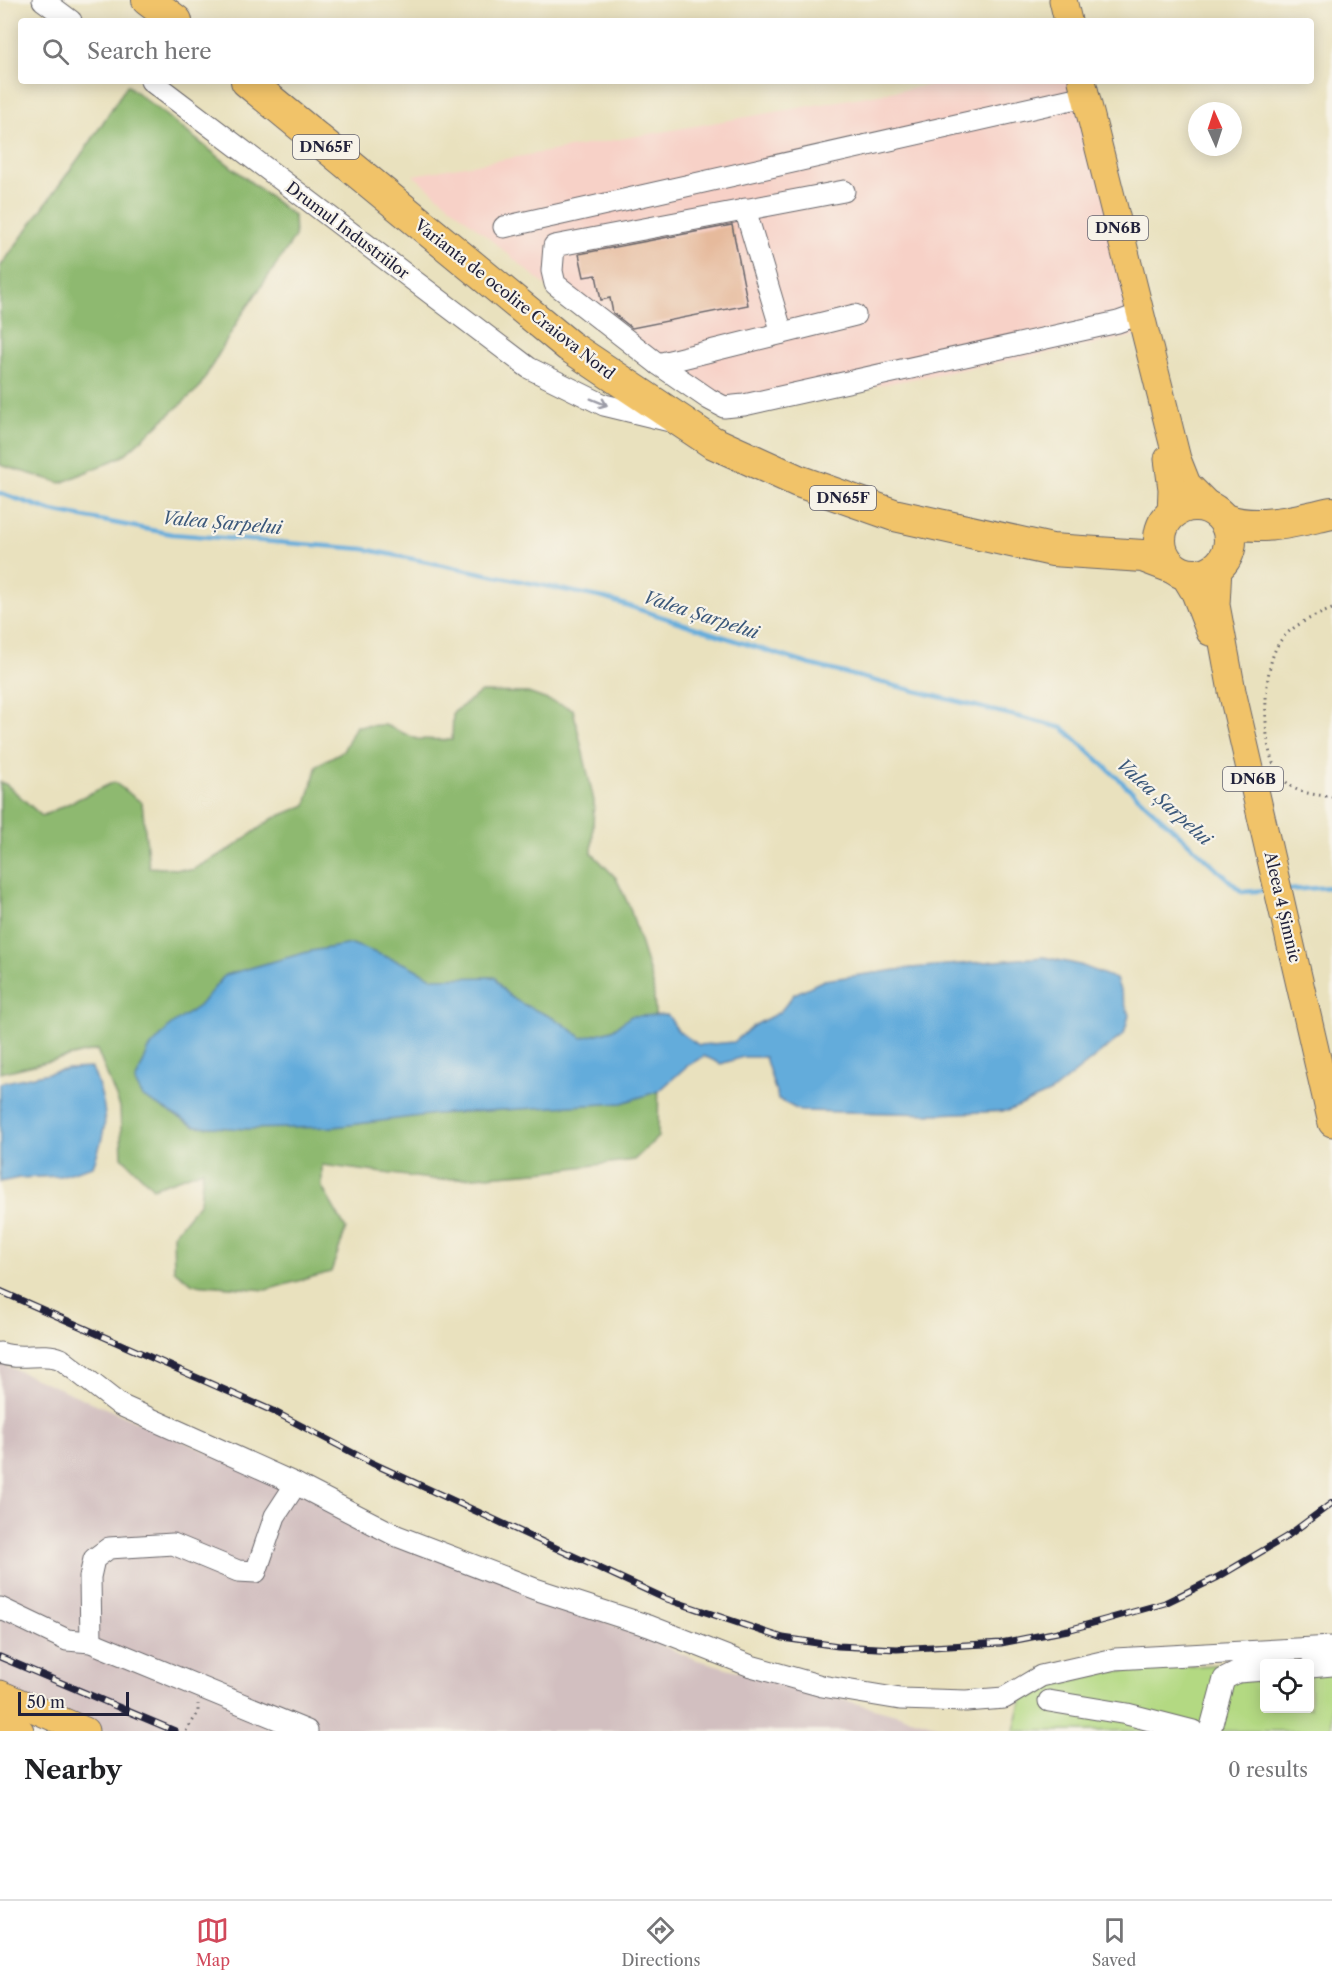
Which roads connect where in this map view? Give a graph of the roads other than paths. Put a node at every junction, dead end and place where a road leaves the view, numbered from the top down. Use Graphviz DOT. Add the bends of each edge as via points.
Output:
graph roads {
  1 [pos="43,0"];
  2 [pos="148,0"];
  3 [pos="1063,0"];
  4 [pos="67,18"];
  5 [pos="172,18"];
  6 [pos="1067,18"];
  7 [pos="155,84"];
  8 [pos="251,84"];
  9 [pos="1084,88"];
  10 [pos="844,191"];
  11 [pos="745,209"];
  12 [pos="504,226"];
  13 [pos="1140,314"];
  14 [pos="855,315"];
  15 [pos="782,333"];
  16 [pos="593,363"];
  17 [pos="658,364"];
  18 [pos="1155,375"];
  19 [pos="547,377"];
  20 [pos="684,423"];
  21 [pos="1217,513"];
  22 [pos="1332,513"];
  23 [pos="1167,518"];
  24 [pos="1332,528"];
  25 [pos="1014,540"];
  26 [pos="1223,561"];
  27 [pos="1177,570"];
  28 [pos="1232,691"];
  29 [pos="1332,1123"];
  30 [pos="0,1353"];
  31 [pos="296,1484"];
  32 [pos="0,1608"];
  33 [pos="91,1642"];
  34 [pos="1332,1647"];
  35 [pos="1332,1665"];
  36 [pos="1314,1667"];
  37 [pos="1260,1670"];
  38 [pos="0,1694"];
  39 [pos="1048,1701"];
  40 [pos="0,1722"];
  41 [pos="20,1731"];
  42 [pos="85,1731"];
  43 [pos="307,1731"];
  44 [pos="1193,1731"];
  45 [pos="1210,1731"];
  1 -- 4 [label="street"];
  2 -- 5 [label="highway"];
  3 -- 6 [label="main road"];
  7 -- 19 [label="street, Drumul Industriilor" via="510,354"];
  8 -- 16 [label="highway, Varianta de ocolire Craiova Nord / DN65F"];
  9 -- 12 [label="street"];
  9 -- 13 [label="main road, DN6B"];
  10 -- 11 [label="street"];
  11 -- 15 [label="street"];
  11 -- 17 [label="street" via="554,246 555,284"];
  13 -- 17 [label="street" via="744,405 724,407"];
  13 -- 18 [label="main road, DN6B"];
  14 -- 15 [label="street"];
  15 -- 17 [label="street"];
  16 -- 19 [label="street" via="570,379"];
  16 -- 20 [label="highway, Varianta de ocolire Craiova Nord / DN65F"];
  18 -- 21 [label="main road, DN6B" via="1184,476 1199,499"];
  18 -- 23 [label="main road, DN6B" via="1171,476"];
  19 -- 20 [label="street, Drumul Industriilor, one-way" via="604,405"];
  20 -- 25 [label="highway, Varianta de ocolire Craiova Nord / DN65F" via="712,442 758,464 849,501 894,515"];
  21 -- 22 [label="highway" via="1245,525 1260,525"];
  21 -- 23 [label="highway" via="1196,504 1182,506"];
  21 -- 26 [label="highway, DN6B" via="1230,531 1231,543"];
  23 -- 25 [label="highway, Varianta de ocolire Craiova Nord / DN65F" via="1151,533 1134,537"];
  23 -- 27 [label="highway, DN6B" via="1160,546"];
  24 -- 26 [label="highway" via="1270,541"];
  25 -- 27 [label="highway, Varianta de ocolire Craiova Nord / DN65F" via="1052,550 1143,556"];
  26 -- 27 [label="highway" via="1207,574"];
  26 -- 28 [label="main road, Aleea 4 Șimnic / DN6B" via="1216,604"];
  27 -- 28 [label="main road, Aleea 4 Șimnic / DN6B" via="1202,609"];
  28 -- 29 [label="main road, Aleea 4 Șimnic / DN6B"];
  30 -- 31 [label="street" via="22,1357 52,1355 62,1359 120,1405"];
  31 -- 33 [label="street" via="275,1516 256,1572 238,1571 173,1544 109,1548 94,1559 90,1577"];
  31 -- 34 [label="street" via="397,1536 751,1666 822,1686 900,1699 1004,1698 1041,1676 1115,1659"];
  32 -- 33 [label="street" via="67,1640"];
  33 -- 43 [label="street"];
  35 -- 36 [label="street"];
  37 -- 45 [label="street" via="1238,1672 1224,1680"];
  38 -- 42 [label="main road"];
  39 -- 44 [label="street" via="1127,1714"];
  40 -- 41 [label="main road"];
}
